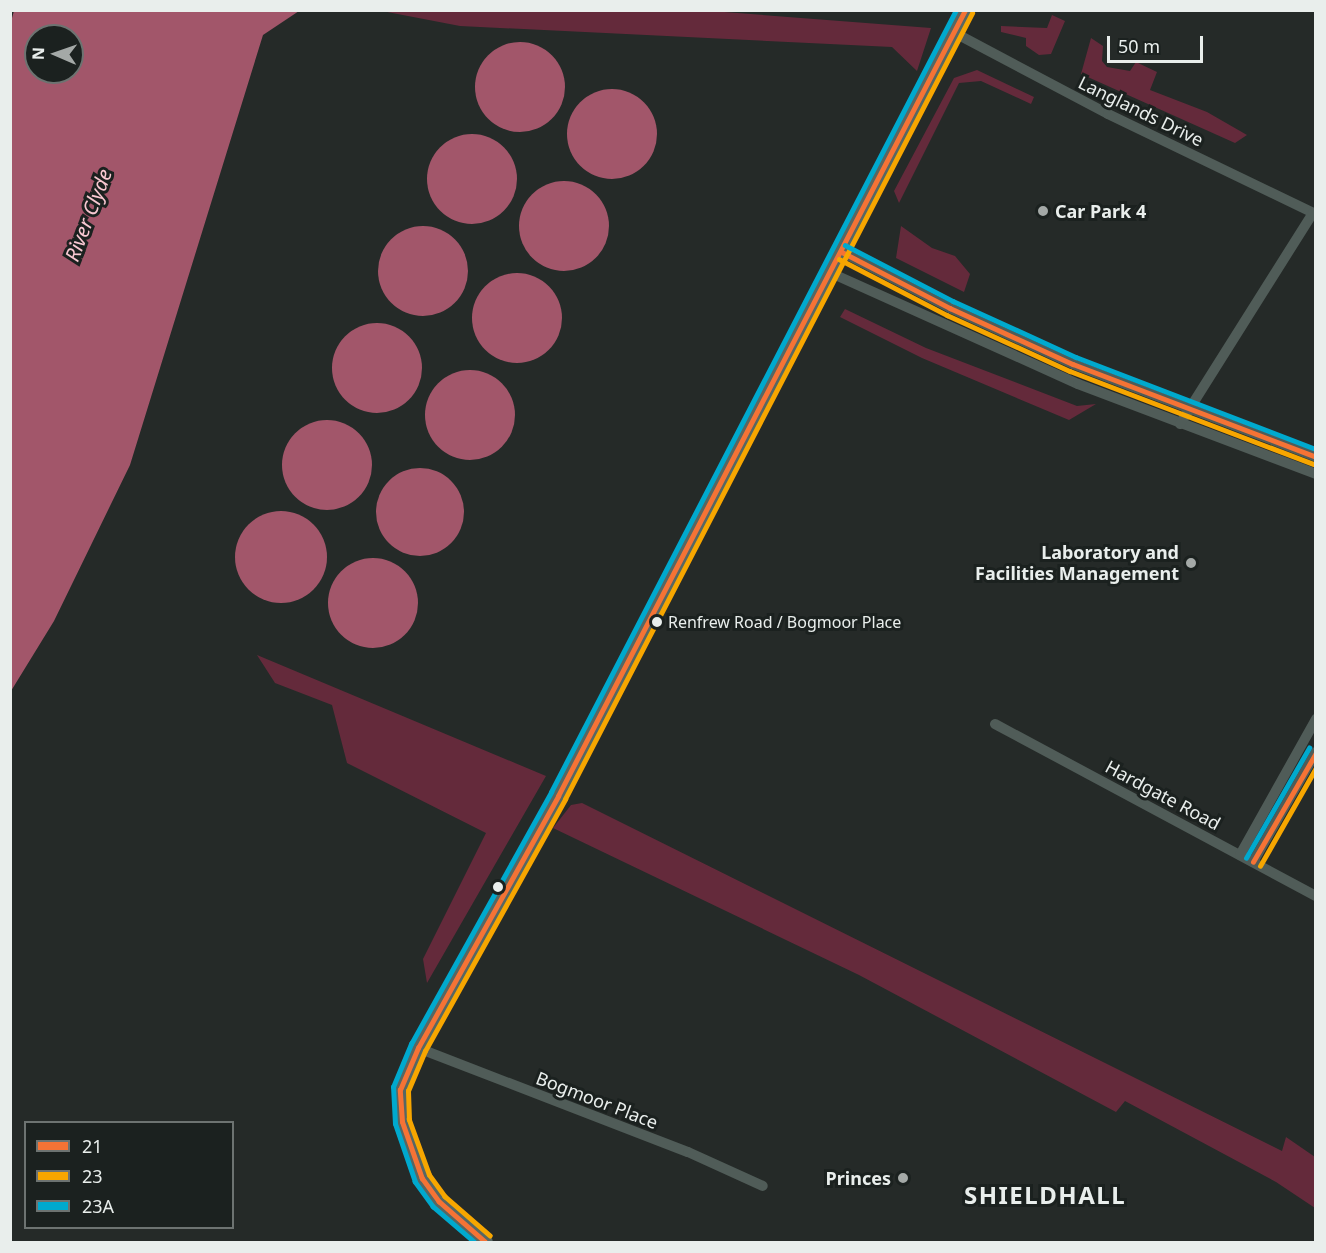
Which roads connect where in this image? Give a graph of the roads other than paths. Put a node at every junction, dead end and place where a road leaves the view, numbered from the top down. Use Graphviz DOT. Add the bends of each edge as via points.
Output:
graph roads {
  1 [pos="965,10"];
  2 [pos="955,33"];
  3 [pos="1314,214"];
  4 [pos="842,252"];
  5 [pos="831,273"];
  6 [pos="1188,408"];
  7 [pos="1180,424"];
  8 [pos="1316,457"];
  9 [pos="1316,474"];
  10 [pos="1316,719"];
  11 [pos="995,724"];
  12 [pos="1316,752"];
  13 [pos="1240,855"];
  14 [pos="1253,862"];
  15 [pos="1316,896"];
  16 [pos="418,1048"];
  17 [pos="763,1186"];
  18 [pos="485,1242"];
  1 -- 2 [label="street"];
  2 -- 3 [label="street, Langlands Drive" via="1081,100"];
  2 -- 4 [label="street"];
  3 -- 6 [label="street"];
  4 -- 5 [label="street"];
  4 -- 6 [label="street" via="1073,364"];
  5 -- 7 [label="street" via="1078,384"];
  5 -- 16 [label="street" via="558,795"];
  6 -- 7 [label="street"];
  6 -- 8 [label="street"];
  7 -- 9 [label="street"];
  10 -- 13 [label="street"];
  11 -- 13 [label="street, Hardgate Road"];
  12 -- 14 [label="street"];
  13 -- 14 [label="street, Hardgate Road"];
  14 -- 15 [label="street, Hardgate Road"];
  16 -- 17 [label="street, Bogmoor Place" via="688,1152"];
  16 -- 18 [label="street" via="400,1090 402,1122 410,1153 439,1202"];
}
